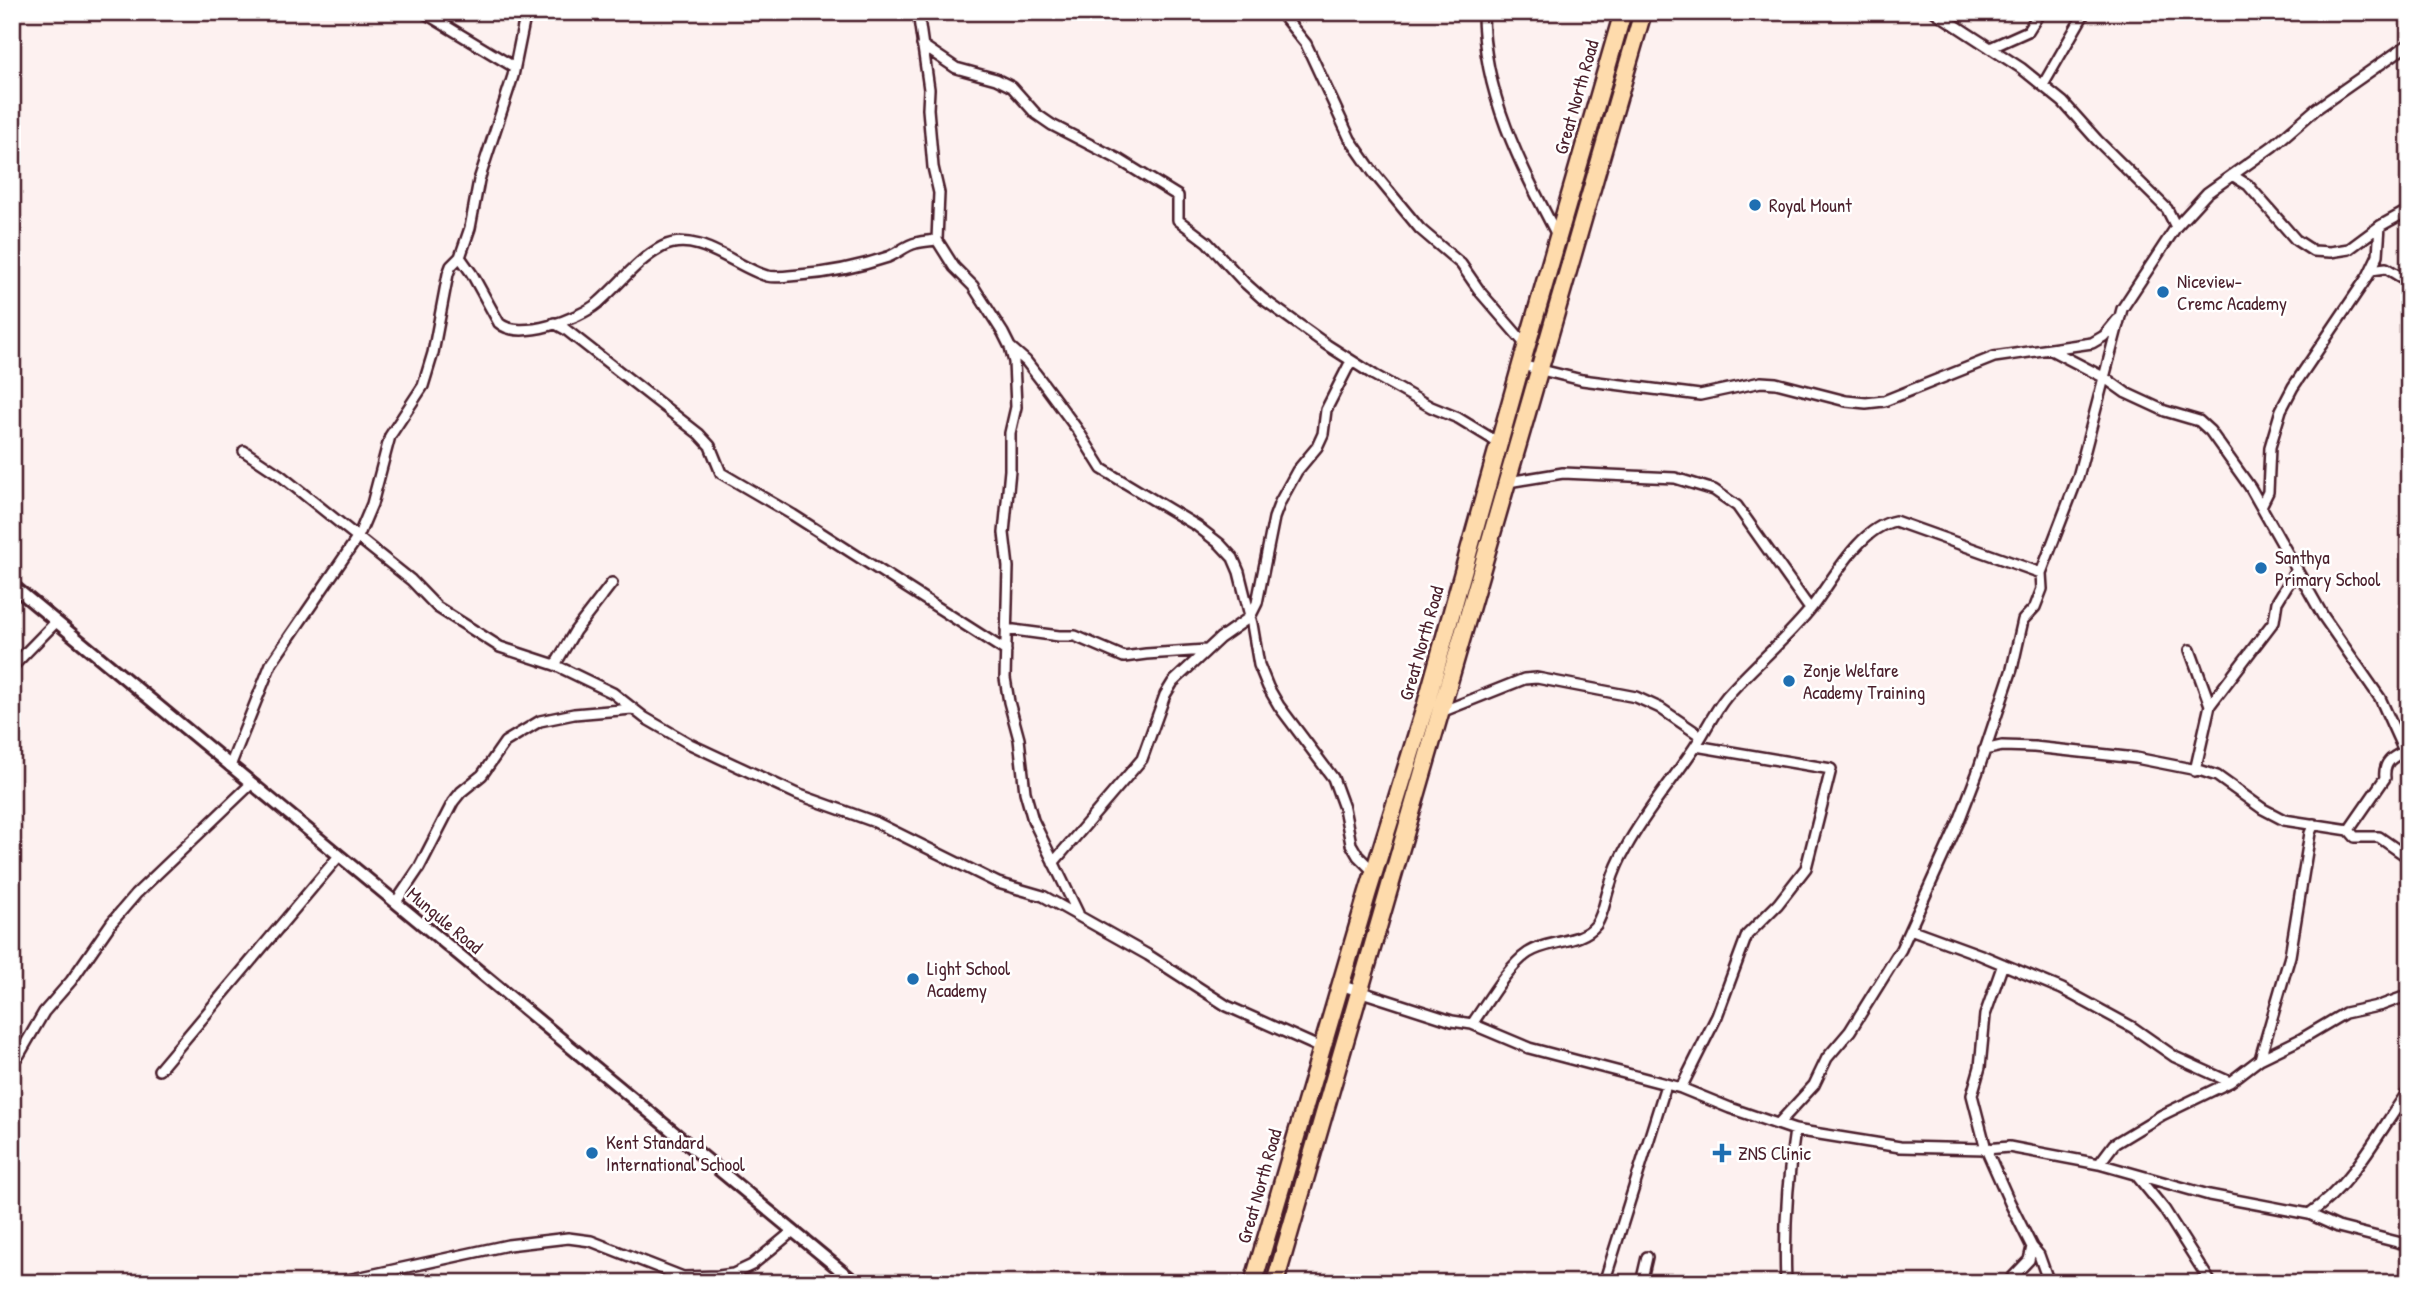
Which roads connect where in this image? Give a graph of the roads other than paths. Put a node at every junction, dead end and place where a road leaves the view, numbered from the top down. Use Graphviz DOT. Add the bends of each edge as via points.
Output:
graph roads {
  1 [pos="423,12"];
  2 [pos="526,12"];
  3 [pos="918,12"];
  4 [pos="1280,12"];
  5 [pos="1483,12"];
  6 [pos="1623,12"];
  7 [pos="1643,12"];
  8 [pos="1935,12"];
  9 [pos="2040,12"];
  10 [pos="2085,12"];
  11 [pos="922,45"];
  12 [pos="2408,46"];
  13 [pos="1990,48"];
  14 [pos="514,67"];
  15 [pos="2043,85"];
  16 [pos="2232,175"];
  17 [pos="2409,209"];
  18 [pos="2380,226"];
  19 [pos="2176,227"];
  20 [pos="1558,237"];
  21 [pos="937,240"];
  22 [pos="460,257"];
  23 [pos="2371,270"];
  24 [pos="2409,282"];
  25 [pos="2118,319"];
  26 [pos="554,323"];
  27 [pos="1527,345"];
  28 [pos="1010,346"];
  29 [pos="2052,350"];
  30 [pos="1351,360"];
  31 [pos="1521,365"];
  32 [pos="1540,371"];
  33 [pos="2105,378"];
  34 [pos="1499,443"];
  35 [pos="244,451"];
  36 [pos="1507,482"];
  37 [pos="2261,506"];
  38 [pos="358,537"];
  39 [pos="2297,569"];
  40 [pos="2040,573"];
  41 [pos="612,583"];
  42 [pos="12,585"];
  43 [pos="1811,609"];
  44 [pos="1250,617"];
  45 [pos="56,622"];
  46 [pos="1006,629"];
  47 [pos="1206,650"];
  48 [pos="2190,650"];
  49 [pos="1006,651"];
  50 [pos="555,665"];
  51 [pos="12,667"];
  52 [pos="2210,705"];
  53 [pos="632,709"];
  54 [pos="1441,712"];
  55 [pos="1701,736"];
  56 [pos="1696,746"];
  57 [pos="1984,750"];
  58 [pos="2406,751"];
  59 [pos="2409,762"];
  60 [pos="230,766"];
  61 [pos="2194,771"];
  62 [pos="251,784"];
  63 [pos="2314,824"];
  64 [pos="2349,830"];
  65 [pos="339,856"];
  66 [pos="2409,858"];
  67 [pos="1054,863"];
  68 [pos="1374,872"];
  69 [pos="396,902"];
  70 [pos="1079,914"];
  71 [pos="1910,929"];
  72 [pos="2003,964"];
  73 [pos="1340,985"];
  74 [pos="1360,991"];
  75 [pos="2409,995"];
  76 [pos="2393,1000"];
  77 [pos="2409,1005"];
  78 [pos="1472,1024"];
  79 [pos="1321,1048"];
  80 [pos="2260,1059"];
  81 [pos="12,1062"];
  82 [pos="159,1070"];
  83 [pos="2230,1082"];
  84 [pos="1666,1085"];
  85 [pos="1681,1088"];
  86 [pos="2409,1090"];
  87 [pos="1779,1123"];
  88 [pos="1795,1129"];
  89 [pos="1986,1149"];
  90 [pos="2099,1164"];
  91 [pos="2136,1175"];
  92 [pos="2309,1214"];
  93 [pos="793,1231"];
  94 [pos="2409,1245"];
  95 [pos="2032,1247"];
  96 [pos="1647,1257"];
  97 [pos="841,1270"];
  98 [pos="334,1283"];
  99 [pos="832,1283"];
  100 [pos="856,1283"];
  101 [pos="1253,1283"];
  102 [pos="1275,1283"];
  103 [pos="1604,1283"];
  104 [pos="1641,1283"];
  105 [pos="1786,1283"];
  106 [pos="2007,1283"];
  107 [pos="2049,1283"];
  108 [pos="2211,1283"];
  1 -- 14 [label="street"];
  2 -- 14 [label="street"];
  3 -- 11 [label="street"];
  4 -- 27 [label="street" via="1306,44 1350,139 1373,172 1420,229 1461,264"];
  5 -- 20 [label="street" via="1486,63 1494,94"];
  6 -- 20 [label="highway, Great North Road"];
  7 -- 32 [label="highway, Great North Road"];
  8 -- 13 [label="street"];
  9 -- 13 [label="street" via="2028,31"];
  10 -- 15 [label="street"];
  11 -- 21 [label="street" via="939,193"];
  11 -- 30 [label="street" via="956,68 1012,87 1052,125 1178,196 1176,214 1182,225 1207,242 1263,299"];
  12 -- 16 [label="street"];
  13 -- 15 [label="street"];
  14 -- 22 [label="street"];
  15 -- 19 [label="street" via="2167,209"];
  16 -- 18 [label="street" via="2248,185 2296,240 2313,251 2349,249"];
  16 -- 19 [label="street" via="2207,193"];
  17 -- 18 [label="street"];
  18 -- 23 [label="street" via="2380,246"];
  19 -- 25 [label="street"];
  20 -- 27 [label="highway, Great North Road"];
  21 -- 26 [label="street" via="914,243 851,269 768,276 708,248 688,243 664,245 596,305"];
  21 -- 28 [label="street" via="973,286"];
  22 -- 26 [label="street" via="505,329 515,332"];
  22 -- 38 [label="street" via="448,274 424,386 390,436"];
  23 -- 24 [label="street" via="2386,268"];
  23 -- 37 [label="street" via="2281,410 2270,447 2268,492"];
  25 -- 29 [label="street" via="2092,343"];
  25 -- 33 [label="street"];
  26 -- 49 [label="street" via="699,434 710,446 721,472"];
  27 -- 31 [label="highway, Great North Road"];
  28 -- 44 [label="street" via="1043,383 1102,469 1197,526 1233,558"];
  28 -- 46 [label="street" via="1016,407 1010,433 1004,533"];
  29 -- 32 [label="street" via="1994,357 1884,401 1866,403 1776,383 1748,383 1700,395"];
  29 -- 33 [label="street"];
  30 -- 34 [label="street"];
  30 -- 44 [label="street" via="1326,410 1317,447 1280,502"];
  31 -- 32 [label="street"];
  31 -- 34 [label="highway, Great North Road"];
  32 -- 36 [label="highway, Great North Road"];
  33 -- 37 [label="street" via="2148,404 2199,421"];
  33 -- 40 [label="street" via="2078,477"];
  34 -- 68 [label="highway, Great North Road"];
  35 -- 38 [label="street"];
  36 -- 43 [label="street" via="1563,473 1675,478 1708,487 1745,515"];
  36 -- 54 [label="highway, Great North Road"];
  37 -- 39 [label="street"];
  38 -- 50 [label="street" via="438,607 479,634 500,647"];
  38 -- 60 [label="street" via="271,664"];
  39 -- 52 [label="street" via="2277,602 2274,621"];
  39 -- 58 [label="street" via="2323,616 2380,698"];
  40 -- 43 [label="street" via="1895,521 1856,547"];
  40 -- 57 [label="street" via="2042,589 2023,620 2012,669"];
  41 -- 50 [label="street"];
  42 -- 45 [label="street, Mungule Road"];
  43 -- 55 [label="street" via="1726,698"];
  44 -- 47 [label="street"];
  44 -- 68 [label="street" via="1268,687 1333,778 1351,844"];
  45 -- 51 [label="street"];
  45 -- 60 [label="street, Mungule Road"];
  46 -- 47 [label="street" via="1075,636 1124,657"];
  46 -- 49 [label="street"];
  47 -- 67 [label="street" via="1165,695 1142,759"];
  48 -- 52 [label="street"];
  49 -- 67 [label="street" via="1007,690 1025,792"];
  50 -- 53 [label="street" via="612,693"];
  52 -- 61 [label="street"];
  53 -- 69 [label="street" via="540,721 505,742 482,775 453,802"];
  53 -- 70 [label="street" via="690,744 797,794 875,822 998,883 1043,896"];
  54 -- 55 [label="street" via="1537,678 1636,698"];
  54 -- 74 [label="highway, Great North Road"];
  55 -- 56 [label="street"];
  56 -- 78 [label="street" via="1626,847 1595,926 1527,953"];
  56 -- 85 [label="street" via="1831,769 1806,868 1747,934 1717,1016"];
  57 -- 61 [label="street" via="2012,746 2099,754"];
  57 -- 71 [label="street" via="1959,821"];
  58 -- 59 [label="street"];
  58 -- 64 [label="street" via="2388,762 2385,778"];
  60 -- 62 [label="street, Mungule Road"];
  61 -- 63 [label="street" via="2217,776 2284,820"];
  62 -- 65 [label="street, Mungule Road"];
  62 -- 81 [label="street" via="136,894 44,1012"];
  63 -- 64 [label="street"];
  63 -- 80 [label="street" via="2290,956"];
  64 -- 66 [label="street" via="2355,837 2379,837"];
  65 -- 69 [label="street, Mungule Road"];
  65 -- 82 [label="street"];
  67 -- 70 [label="street"];
  68 -- 73 [label="highway, Great North Road"];
  69 -- 93 [label="street, Mungule Road"];
  70 -- 79 [label="street" via="1227,1006"];
  71 -- 72 [label="street"];
  71 -- 87 [label="street" via="1875,993 1827,1058 1814,1086"];
  72 -- 83 [label="street" via="2062,989 2175,1056"];
  72 -- 89 [label="street" via="1985,1015 1972,1095"];
  73 -- 74 [label="street"];
  73 -- 79 [label="highway, Great North Road"];
  74 -- 78 [label="street"];
  74 -- 102 [label="highway, Great North Road"];
  75 -- 76 [label="street"];
  76 -- 77 [label="street"];
  76 -- 80 [label="street" via="2345,1013"];
  78 -- 84 [label="street" via="1529,1048"];
  79 -- 101 [label="highway, Great North Road"];
  80 -- 83 [label="street"];
  83 -- 90 [label="street" via="2114,1144"];
  84 -- 85 [label="street"];
  84 -- 103 [label="street"];
  85 -- 87 [label="street"];
  86 -- 92 [label="street" via="2346,1183"];
  87 -- 88 [label="street"];
  88 -- 89 [label="street" via="1900,1147"];
  88 -- 105 [label="street" via="1784,1225"];
  89 -- 90 [label="street" via="2009,1147"];
  89 -- 95 [label="street"];
  90 -- 91 [label="street"];
  91 -- 92 [label="street" via="2208,1195"];
  91 -- 108 [label="street" via="2164,1209"];
  92 -- 94 [label="street" via="2338,1227"];
  93 -- 97 [label="street, Mungule Road"];
  93 -- 98 [label="street" via="752,1265 719,1276 683,1277 600,1244 568,1238 508,1245"];
  95 -- 106 [label="street" via="2029,1260"];
  95 -- 107 [label="street"];
  96 -- 104 [label="street"];
  97 -- 99 [label="street"];
  97 -- 100 [label="street, Mungule Road"];
}
